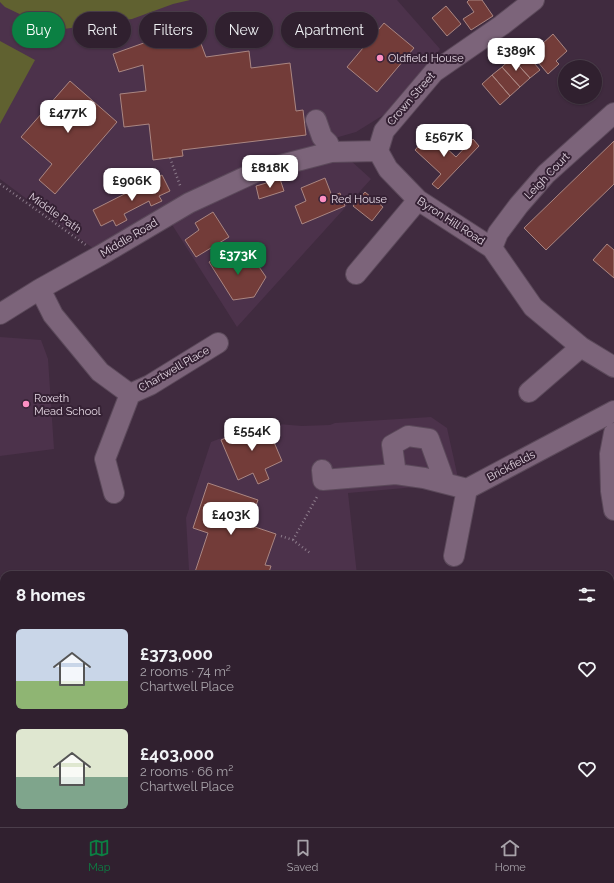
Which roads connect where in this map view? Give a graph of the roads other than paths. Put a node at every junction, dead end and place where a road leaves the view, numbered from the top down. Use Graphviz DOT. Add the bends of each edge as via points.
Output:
graph roads {
  1 [pos="534,0"];
  2 [pos="614,113"];
  3 [pos="316,120"];
  4 [pos="378,151"];
  5 [pos="331,152"];
  6 [pos="418,200"];
  7 [pos="492,248"];
  8 [pos="356,274"];
  9 [pos="40,289"];
  10 [pos="0,314"];
  11 [pos="218,343"];
  12 [pos="581,347"];
  13 [pos="614,367"];
  14 [pos="529,392"];
  15 [pos="130,394"];
  16 [pos="614,411"];
  17 [pos="614,433"];
  18 [pos="322,470"];
  19 [pos="396,474"];
  20 [pos="445,482"];
  21 [pos="467,489"];
  22 [pos="114,493"];
  23 [pos="614,510"];
  24 [pos="454,556"];
  1 -- 4 [label="street, Crown Street" via="434,72 384,131"];
  2 -- 7 [label="street, Leigh Court" via="546,174 498,233"];
  3 -- 5 [label="street"];
  4 -- 5 [label="street, Middle Road"];
  4 -- 6 [label="street, Byron Hill Road" via="388,169"];
  5 -- 9 [label="street, Middle Road" via="258,171 189,202"];
  6 -- 7 [label="street, Byron Hill Road"];
  6 -- 8 [label="street"];
  7 -- 12 [label="street, Byron Hill Road" via="532,307"];
  9 -- 10 [label="street, Middle Road"];
  9 -- 15 [label="street, Chartwell Place" via="53,315 100,372"];
  11 -- 15 [label="street, Chartwell Place" via="150,385"];
  12 -- 13 [label="street, Byron Hill Road"];
  12 -- 14 [label="street"];
  15 -- 22 [label="street, Chartwell Place" via="105,459"];
  16 -- 21 [label="street, Brickfields"];
  17 -- 23 [label="street" via="610,454"];
  18 -- 19 [label="street" via="323,480"];
  19 -- 20 [label="street"];
  19 -- 20 [label="street" via="392,445 408,436 429,439"];
  20 -- 21 [label="street"];
  21 -- 24 [label="street"];
}
